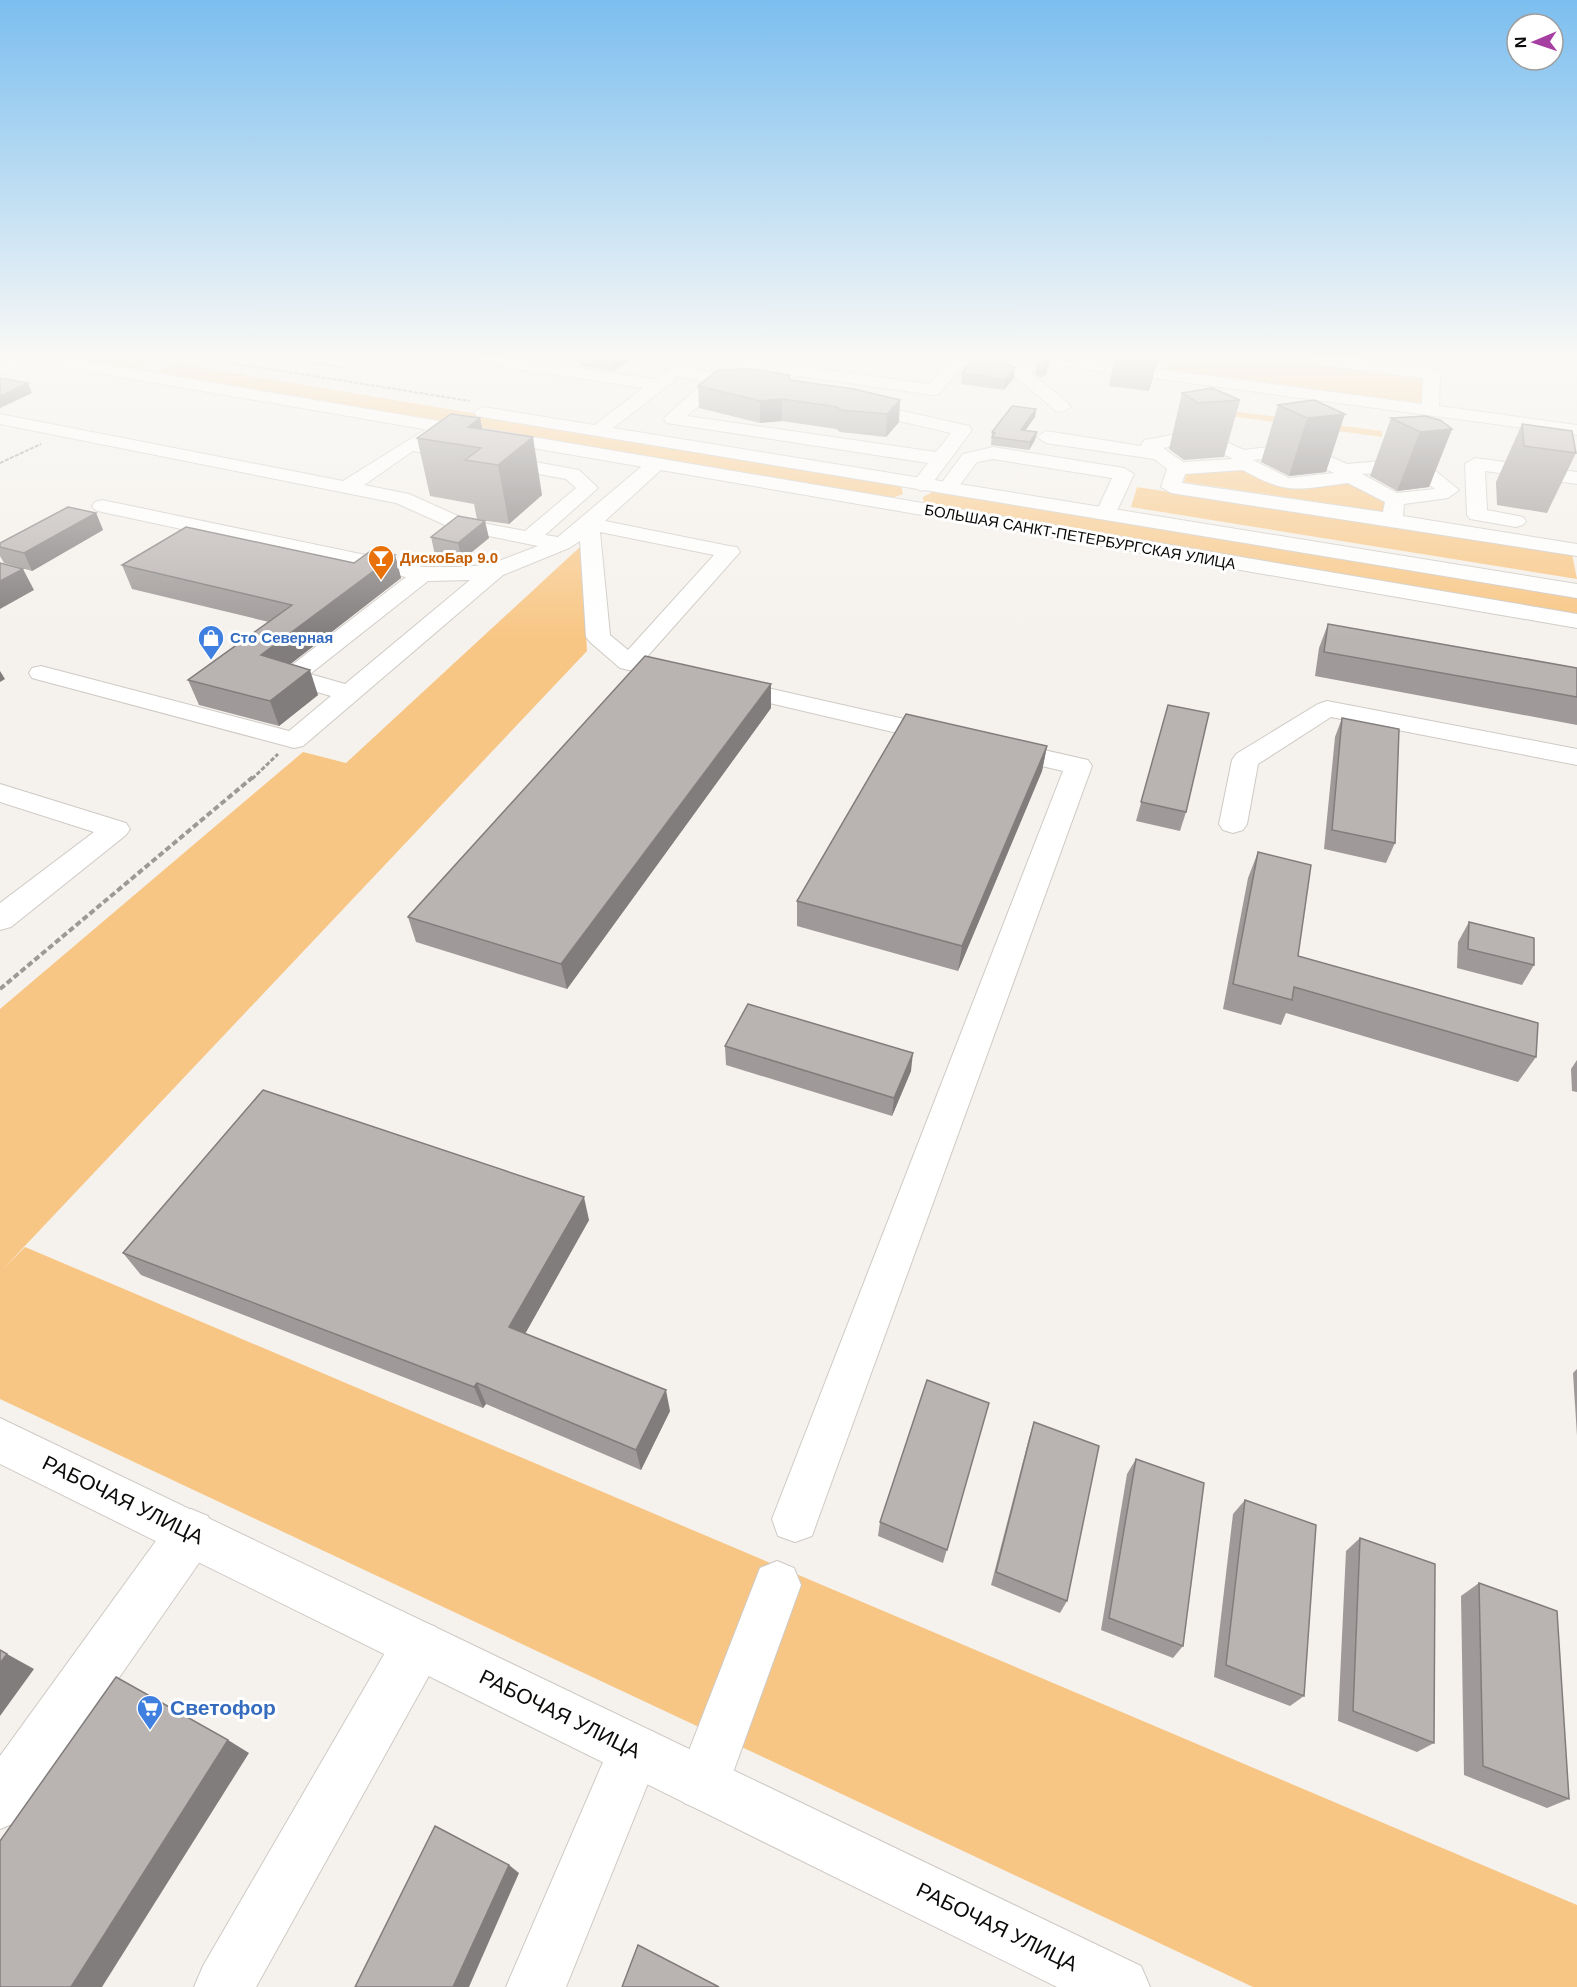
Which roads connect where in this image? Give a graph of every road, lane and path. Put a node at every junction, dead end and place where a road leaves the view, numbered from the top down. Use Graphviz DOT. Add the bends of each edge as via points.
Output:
graph roads {
  1 [pos="22,453"];
  2 [pos="170,453"];
  3 [pos="399,453"];
  4 [pos="453,453"];
  5 [pos="585,453"];
  6 [pos="728,453"];
  7 [pos="900,453"];
  8 [pos="947,453"];
  9 [pos="1159,453"];
  10 [pos="1234,453"];
  11 [pos="1268,453"];
  12 [pos="1307,453"];
  13 [pos="942,459"];
  14 [pos="0,463"];
  15 [pos="656,465"];
  16 [pos="1177,467"];
  17 [pos="1577,478"];
  18 [pos="921,485"];
  19 [pos="347,488"];
  20 [pos="947,489"];
  21 [pos="1395,499"];
  22 [pos="102,506"];
  23 [pos="905,508"];
  24 [pos="1106,515"];
  25 [pos="1392,520"];
  26 [pos="589,524"];
  27 [pos="1544,525"];
  28 [pos="530,537"];
  29 [pos="562,544"];
  30 [pos="1577,550"];
  31 [pos="495,570"];
  32 [pos="423,574"];
  33 [pos="1577,591"];
  34 [pos="1577,621"];
  35 [pos="629,663"];
  36 [pos="41,673"];
  37 [pos="349,693"];
  38 [pos="294,740"];
  39 [pos="1577,757"];
  40 [pos="0,793"];
  41 [pos="1233,824"];
  42 [pos="0,919"];
  43 [pos="0,990"];
  44 [pos="0,1440"];
  45 [pos="795,1519"];
  46 [pos="191,1533"];
  47 [pos="777,1585"];
  48 [pos="418,1645"];
  49 [pos="635,1751"];
  50 [pos="703,1784"];
  51 [pos="0,1802"];
  52 [pos="224,1987"];
  53 [pos="536,1987"];
  54 [pos="1120,1987"];
  1 -- 14 [label="path"];
  2 -- 19 [label="main road"];
  3 -- 19 [label="main road"];
  4 -- 28 [label="main road" via="572,474 588,488"];
  5 -- 15 [label="main road, БОЛЬШАЯ САНКТ-ПЕТЕРБУРГСКАЯ УЛИЦА"];
  6 -- 18 [label="main road, БОЛЬШАЯ САНКТ-ПЕТЕРБУРГСКАЯ УЛИЦА"];
  7 -- 13 [label="main road"];
  8 -- 13 [label="main road"];
  9 -- 16 [label="main road"];
  10 -- 11 [label="main road" via="1241,456"];
  12 -- 21 [label="main road" via="1344,470 1409,465 1449,490"];
  13 -- 18 [label="main road"];
  15 -- 23 [label="main road, БОЛЬШАЯ САНКТ-ПЕТЕРБУРГСКАЯ УЛИЦА"];
  15 -- 26 [label="main road"];
  16 -- 21 [label="main road" via="1246,464 1289,484 1348,477 1362,480"];
  16 -- 25 [label="main road" via="1171,487"];
  17 -- 27 [label="main road" via="1475,464 1478,515"];
  18 -- 20 [label="main road, БОЛЬШАЯ САНКТ-ПЕТЕРБУРГСКАЯ УЛИЦА"];
  18 -- 23 [label="main road"];
  19 -- 28 [label="main road" via="402,498 461,525"];
  20 -- 24 [label="main road, БОЛЬШАЯ САНКТ-ПЕТЕРБУРГСКАЯ УЛИЦА"];
  20 -- 24 [label="main road" via="970,458 993,453 1124,474"];
  21 -- 25 [label="main road"];
  22 -- 32 [label="main road"];
  23 -- 34 [label="main road, БОЛЬШАЯ САНКТ-ПЕТЕРБУРГСКАЯ УЛИЦА"];
  24 -- 33 [label="main road, БОЛЬШАЯ САНКТ-ПЕТЕРБУРГСКАЯ УЛИЦА"];
  25 -- 30 [label="main road"];
  26 -- 29 [label="main road"];
  26 -- 35 [label="main road" via="598,637"];
  26 -- 35 [label="main road" via="729,552"];
  28 -- 29 [label="main road"];
  29 -- 31 [label="main road"];
  31 -- 32 [label="main road"];
  31 -- 37 [label="main road"];
  32 -- 37 [label="main road" via="292,677"];
  35 -- 45 [label="main road" via="1078,766"];
  36 -- 38 [label="main road"];
  37 -- 38 [label="main road"];
  38 -- 43 [label="path" via="223,805"];
  39 -- 41 [label="main road" via="1327,709 1245,760"];
  40 -- 42 [label="main road" via="116,829"];
  44 -- 46 [label="main road, РАБОЧАЯ УЛИЦА"];
  46 -- 48 [label="main road, РАБОЧАЯ УЛИЦА"];
  46 -- 51 [label="main road"];
  47 -- 50 [label="main road"];
  48 -- 49 [label="main road, РАБОЧАЯ УЛИЦА"];
  48 -- 52 [label="main road"];
  49 -- 50 [label="main road, РАБОЧАЯ УЛИЦА"];
  49 -- 53 [label="main road"];
  50 -- 54 [label="main road, РАБОЧАЯ УЛИЦА"];
}
